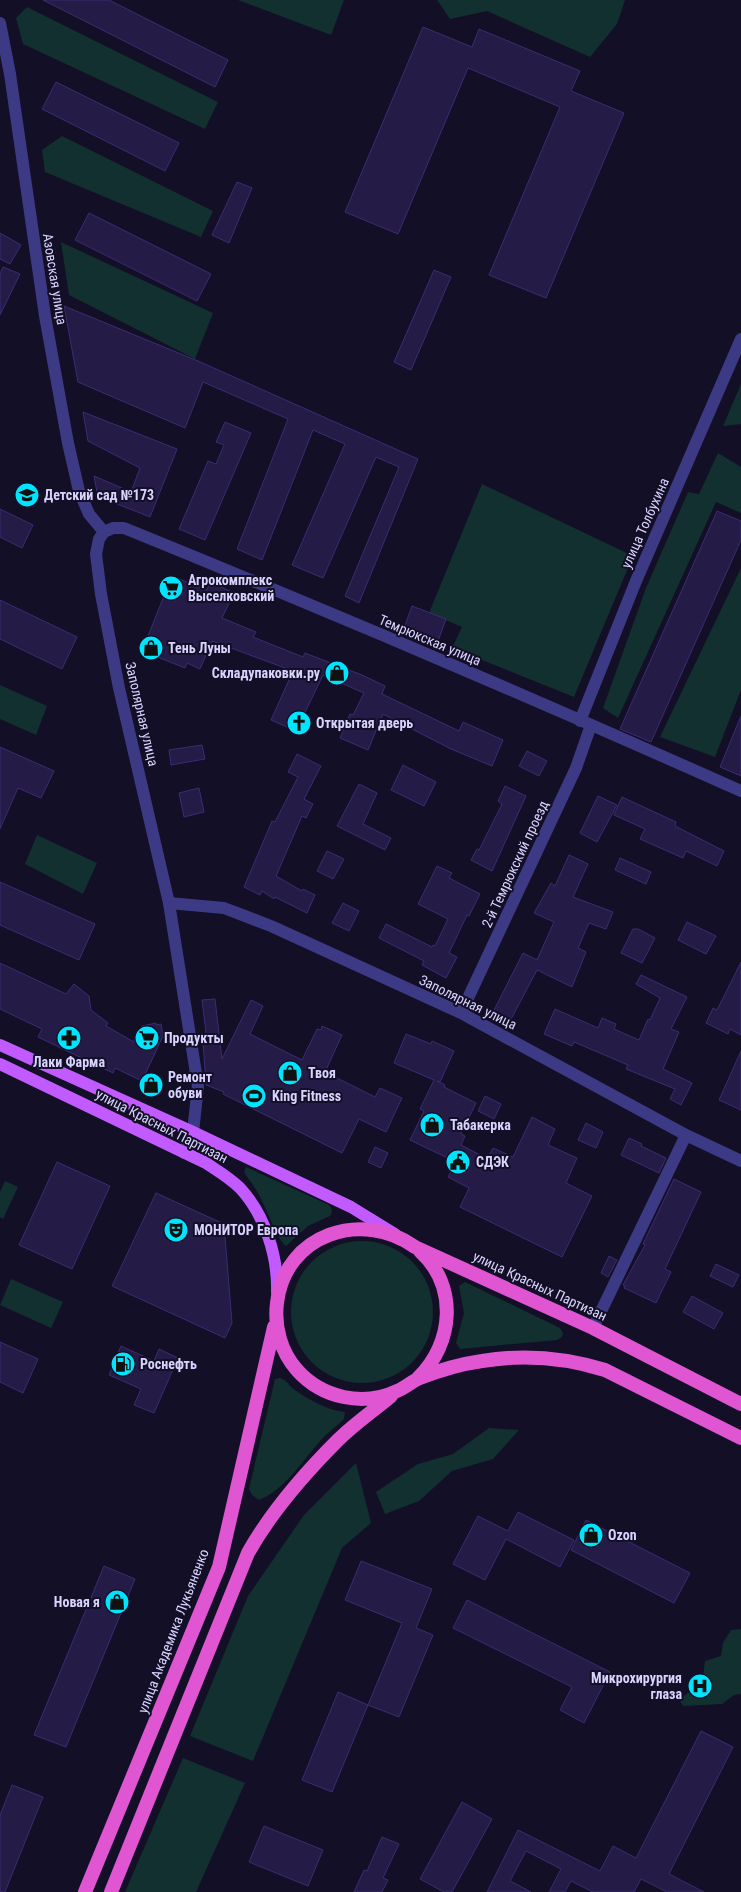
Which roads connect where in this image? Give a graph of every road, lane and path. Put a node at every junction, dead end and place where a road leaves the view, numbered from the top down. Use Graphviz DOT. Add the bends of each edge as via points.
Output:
graph roads {
  1 [pos="0,24"];
  2 [pos="741,339"];
  3 [pos="104,532"];
  4 [pos="586,723"];
  5 [pos="741,791"];
  6 [pos="170,903"];
  7 [pos="461,1013"];
  8 [pos="0,1045"];
  9 [pos="0,1064"];
  10 [pos="193,1132"];
  11 [pos="686,1135"];
  12 [pos="184,1153"];
  13 [pos="741,1161"];
  14 [pos="410,1244"];
  15 [pos="276,1308"];
  16 [pos="593,1328"];
  17 [pos="418,1379"];
  18 [pos="398,1391"];
  19 [pos="741,1404"];
  20 [pos="741,1438"];
  21 [pos="85,1892"];
  22 [pos="111,1892"];
  1 -- 3 [label="street, Азовская улица" via="68,443 79,491 89,514"];
  2 -- 4 [label="street, улица Толбухина" via="636,581"];
  3 -- 4 [label="street, Темрюкская улица" via="124,528"];
  3 -- 6 [label="street, Заполярная улица" via="98,539 96,554 101,594 119,688"];
  4 -- 5 [label="street, Темрюкская улица"];
  4 -- 7 [label="street, 2-й Темрюкский проезд" via="576,768"];
  6 -- 7 [label="street, Заполярная улица" via="224,908 271,926"];
  6 -- 10 [label="street, Заполярная улица" via="198,1086"];
  7 -- 11 [label="street, Заполярная улица"];
  8 -- 10 [label="main road, улица Красных Партизан"];
  9 -- 12 [label="main road, улица Красных Партизан"];
  10 -- 12 [label="street, Заполярная улица"];
  10 -- 14 [label="main road, улица Красных Партизан" via="351,1207"];
  11 -- 13 [label="street, Заполярная улица"];
  11 -- 16 [label="street"];
  12 -- 15 [label="main road, улица Красных Партизан" via="226,1176 253,1205 276,1262"];
  14 -- 15 [label="highway" via="391,1233 368,1228 328,1235 308,1247 291,1265 283,1279"];
  14 -- 16 [label="highway, улица Красных Партизан"];
  14 -- 17 [label="highway" via="437,1272 448,1312 438,1353"];
  15 -- 18 [label="highway, улица Красных Партизан" via="285,1353 300,1373 319,1388 358,1399 382,1397"];
  15 -- 21 [label="highway, улица Академика Лукьяненко" via="270,1350 218,1567"];
  16 -- 19 [label="highway, улица Красных Партизан"];
  17 -- 18 [label="highway, улица Красных Партизан"];
  17 -- 20 [label="highway, улица Красных Партизан" via="454,1366 503,1358 525,1356 583,1363 605,1370"];
  18 -- 22 [label="highway" via="338,1439 255,1540"];
}
